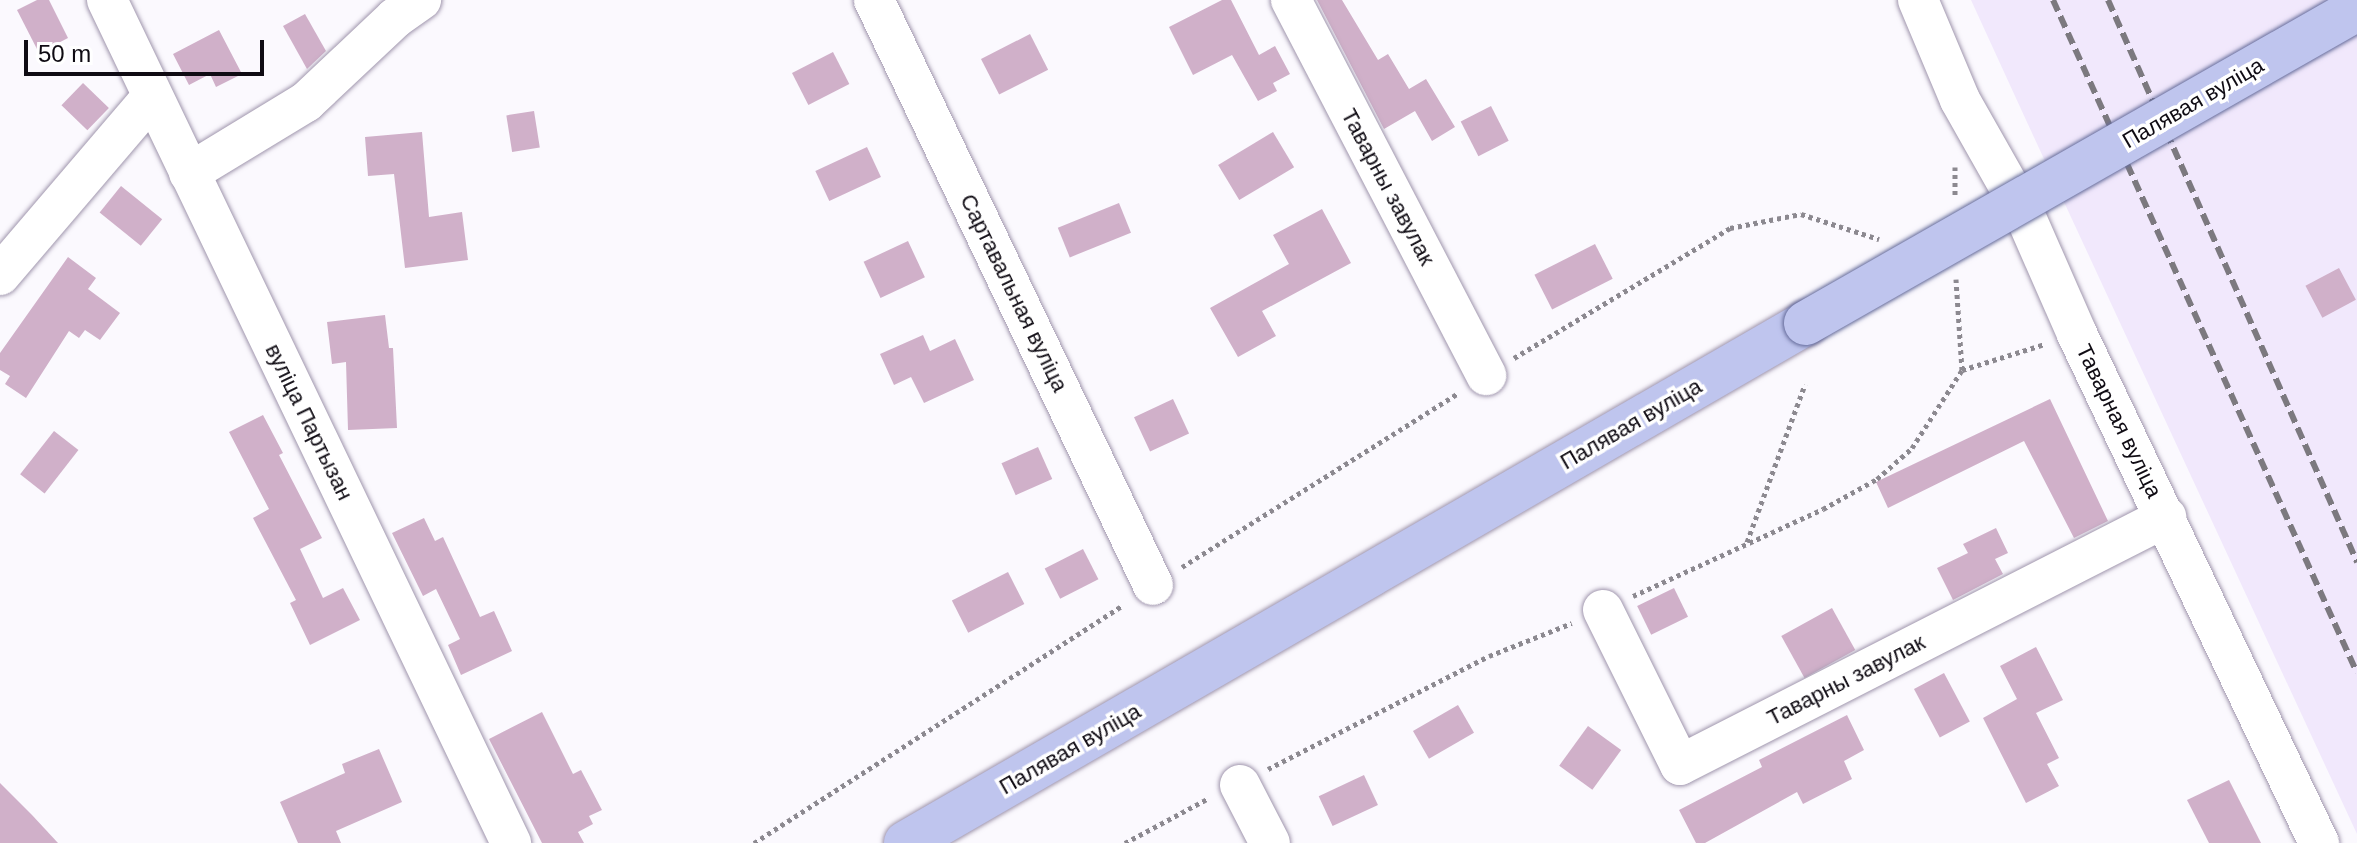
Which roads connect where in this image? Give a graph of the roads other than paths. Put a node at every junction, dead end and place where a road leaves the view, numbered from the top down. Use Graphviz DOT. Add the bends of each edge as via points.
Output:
graph roads {
  1 [pos="107,0"];
  2 [pos="421,0"];
  3 [pos="874,0"];
  4 [pos="1291,0"];
  5 [pos="1918,0"];
  6 [pos="2357,9"];
  7 [pos="152,97"];
  8 [pos="189,173"];
  9 [pos="0,275"];
  10 [pos="1486,375"];
  11 [pos="2166,517"];
  12 [pos="1153,585"];
  13 [pos="1603,610"];
  14 [pos="1240,785"];
  15 [pos="511,843"];
  16 [pos="906,843"];
  17 [pos="1270,843"];
  18 [pos="2319,843"];
  1 -- 7 [label="street, вуліца Партызан"];
  2 -- 8 [label="street" via="306,102"];
  3 -- 12 [label="street, Сартавальная вуліца"];
  4 -- 10 [label="street, Таварны завулак"];
  5 -- 11 [label="street, Таварная вуліца" via="1960,100 2024,213"];
  6 -- 16 [label="main road, Палявая вуліца, bridge"];
  7 -- 8 [label="street, вуліца Партызан"];
  7 -- 9 [label="street"];
  8 -- 15 [label="street, вуліца Партызан"];
  11 -- 13 [label="street, Таварны завулак" via="1680,765"];
  11 -- 18 [label="street, Таварная вуліца"];
  14 -- 17 [label="street"];
}
